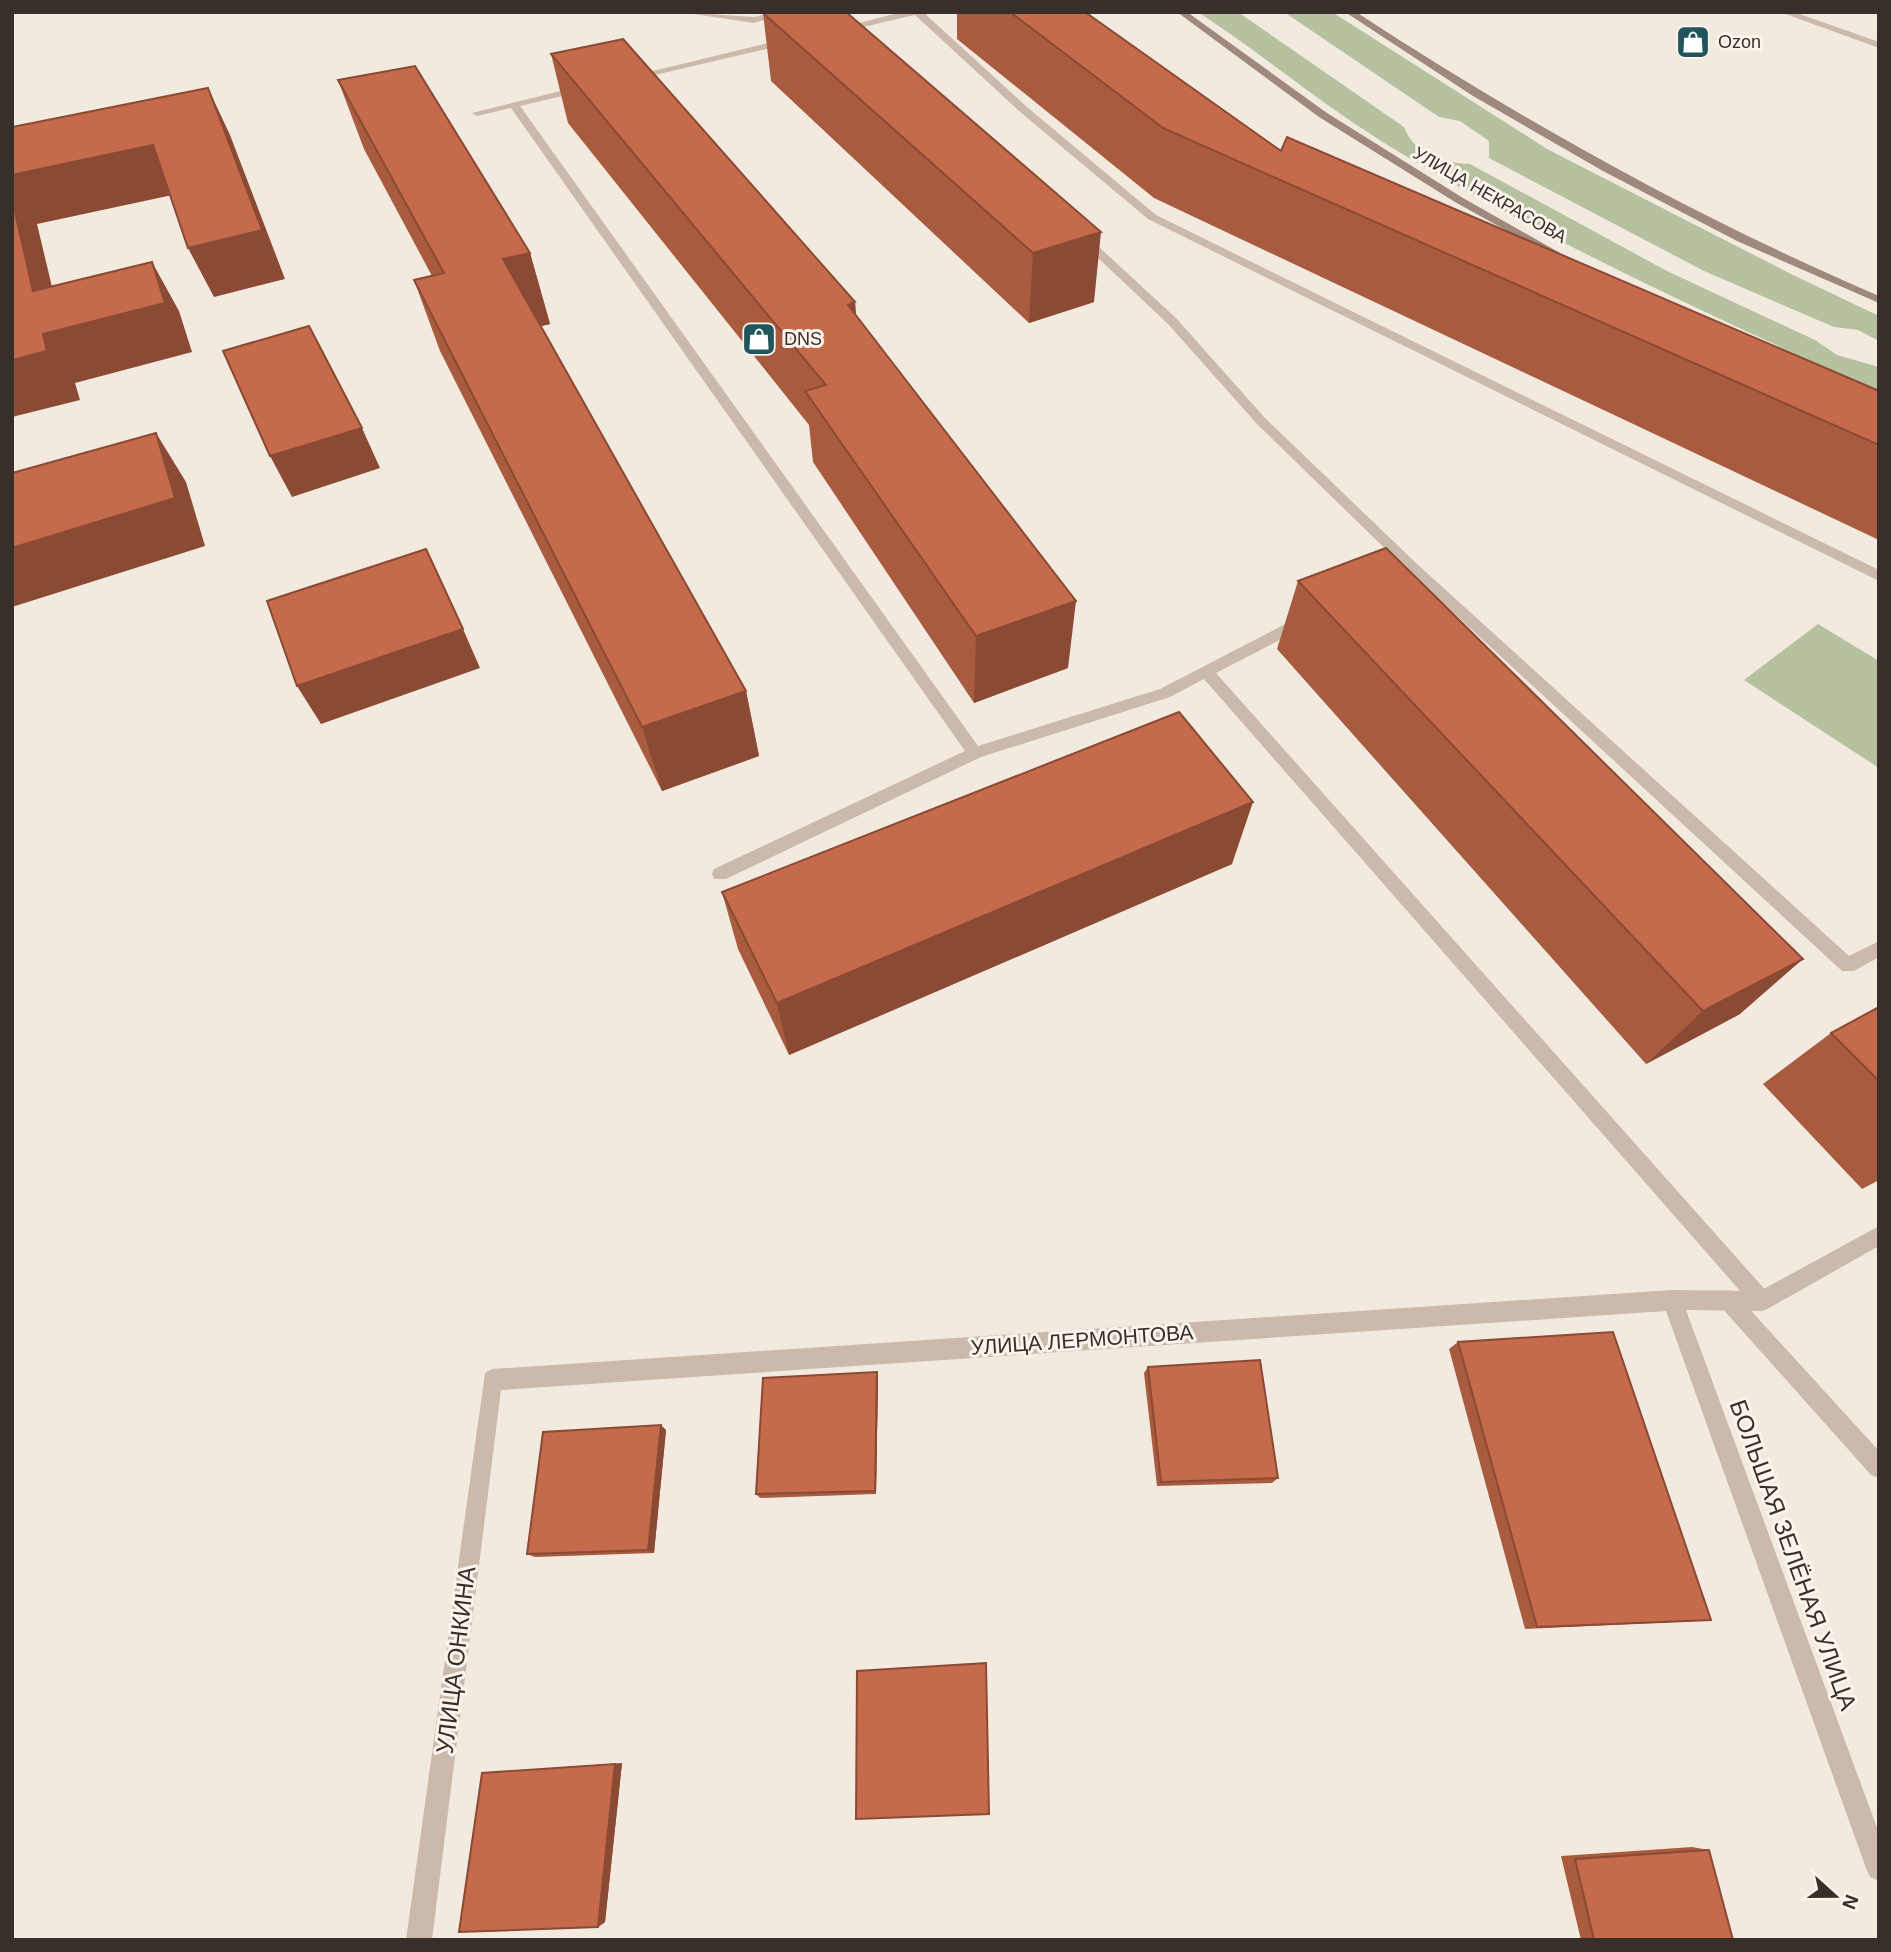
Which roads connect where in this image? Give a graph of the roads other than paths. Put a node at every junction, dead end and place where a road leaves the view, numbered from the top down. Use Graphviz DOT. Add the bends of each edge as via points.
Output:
graph roads {
  1 [pos="684,12"];
  2 [pos="788,12"];
  3 [pos="916,12"];
  4 [pos="1181,12"];
  5 [pos="1349,12"];
  6 [pos="1784,12"];
  7 [pos="854,26"];
  8 [pos="827,33"];
  9 [pos="864,36"];
  10 [pos="800,39"];
  11 [pos="1879,45"];
  12 [pos="623,80"];
  13 [pos="596,86"];
  14 [pos="514,105"];
  15 [pos="477,113"];
  16 [pos="1070,226"];
  17 [pos="1575,265"];
  18 [pos="1879,300"];
  19 [pos="1879,576"];
  20 [pos="1314,615"];
  21 [pos="1205,671"];
  22 [pos="975,753"];
  23 [pos="720,874"];
  24 [pos="1879,948"];
  25 [pos="1879,1235"];
  26 [pos="1672,1300"];
  27 [pos="1728,1300"];
  28 [pos="1762,1301"];
  29 [pos="492,1381"];
  30 [pos="1879,1467"];
  31 [pos="1879,1868"];
  32 [pos="419,1940"];
  1 -- 2 [label="street" via="754,20"];
  3 -- 7 [label="street"];
  3 -- 19 [label="street" via="1152,217"];
  4 -- 17 [label="main road, УЛИЦА НЕКРАСОВА" via="1323,115"];
  5 -- 18 [label="main road" via="1559,145 1675,206"];
  6 -- 11 [label="street"];
  7 -- 8 [label="street"];
  7 -- 9 [label="street"];
  10 -- 12 [label="street"];
  13 -- 14 [label="street"];
  14 -- 15 [label="street"];
  14 -- 22 [label="street"];
  16 -- 24 [label="street" via="1172,321 1261,421 1405,569 1848,966"];
  20 -- 21 [label="street"];
  21 -- 22 [label="street" via="1165,693"];
  21 -- 28 [label="street"];
  22 -- 23 [label="street"];
  25 -- 28 [label="street"];
  26 -- 27 [label="street, УЛИЦА ЛЕРМОНТОВА"];
  26 -- 29 [label="street, УЛИЦА ЛЕРМОНТОВА"];
  26 -- 31 [label="street, БОЛЬШАЯ ЗЕЛЁНАЯ УЛИЦА"];
  27 -- 28 [label="street, УЛИЦА ЛЕРМОНТОВА"];
  27 -- 30 [label="street"];
  29 -- 32 [label="street, УЛИЦА ОНКИНА"];
}
